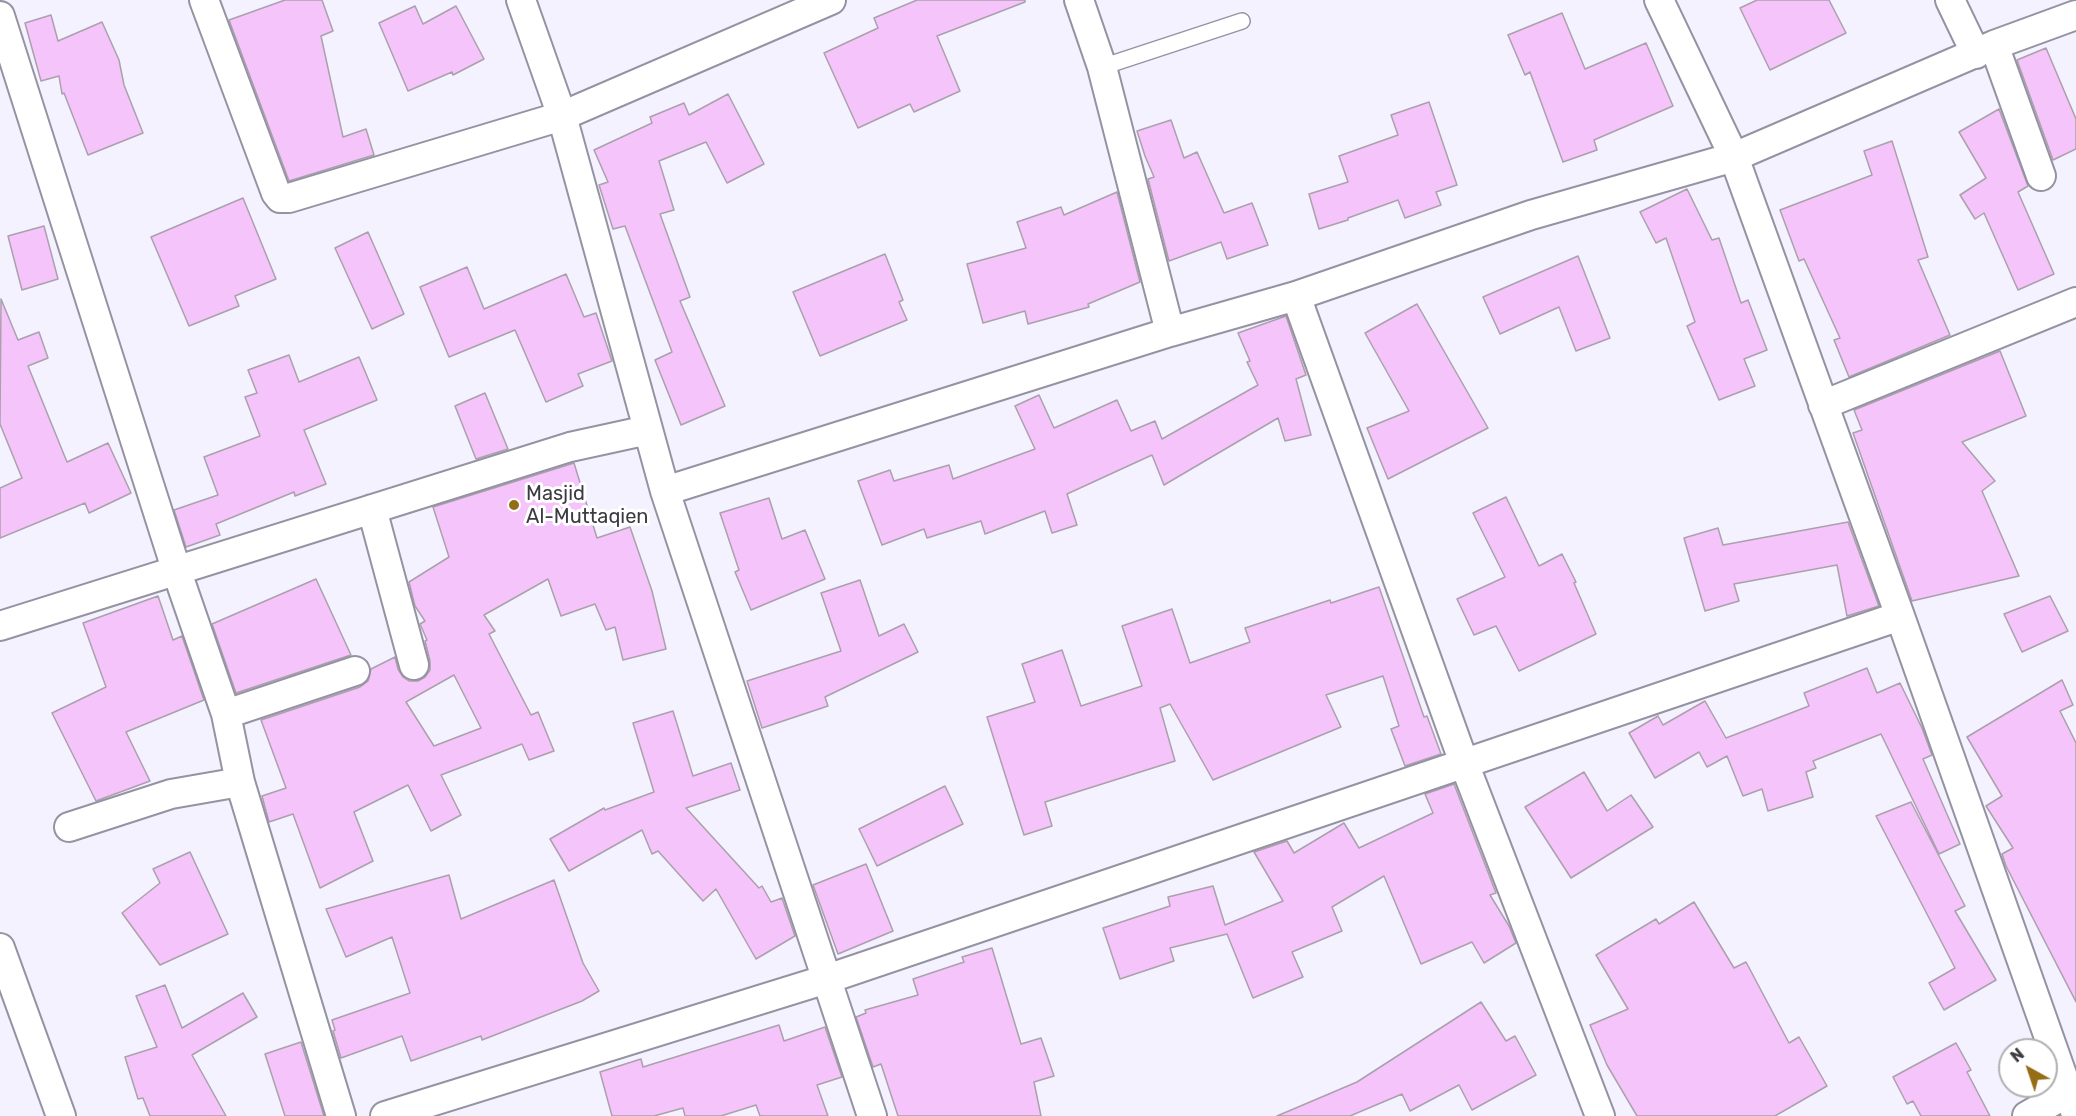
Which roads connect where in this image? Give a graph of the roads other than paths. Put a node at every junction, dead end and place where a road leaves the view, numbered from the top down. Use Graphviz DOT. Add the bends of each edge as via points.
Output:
graph roads {
  1 [pos="204,0"];
  2 [pos="521,0"];
  3 [pos="831,0"];
  4 [pos="1079,0"];
  5 [pos="1659,0"];
  6 [pos="1950,0"];
  7 [pos="2076,15"];
  8 [pos="0,16"];
  9 [pos="1242,21"];
  10 [pos="1985,50"];
  11 [pos="1102,67"];
  12 [pos="562,116"];
  13 [pos="1734,157"];
  14 [pos="2042,176"];
  15 [pos="1296,296"];
  16 [pos="2076,302"];
  17 [pos="1170,332"];
  18 [pos="1823,405"];
  19 [pos="648,430"];
  20 [pos="665,491"];
  21 [pos="372,509"];
  22 [pos="177,572"];
  23 [pos="1900,616"];
  24 [pos="0,626"];
  25 [pos="414,665"];
  26 [pos="355,671"];
  27 [pos="226,714"];
  28 [pos="1464,764"];
  29 [pos="240,782"];
  30 [pos="69,827"];
  31 [pos="0,948"];
  32 [pos="827,980"];
  33 [pos="2073,1098"];
  34 [pos="61,1116"];
  35 [pos="341,1116"];
  36 [pos="385,1116"];
  37 [pos="872,1116"];
  38 [pos="1600,1116"];
  39 [pos="2027,1116"];
  1 -- 12 [label="street" via="280,198"];
  2 -- 12 [label="street"];
  3 -- 12 [label="street"];
  4 -- 11 [label="street"];
  5 -- 13 [label="street"];
  6 -- 10 [label="street"];
  7 -- 10 [label="street"];
  8 -- 22 [label="street"];
  9 -- 11 [label="lane"];
  10 -- 13 [label="street"];
  10 -- 14 [label="street"];
  11 -- 17 [label="street"];
  12 -- 19 [label="street"];
  13 -- 15 [label="street" via="1531,215"];
  13 -- 18 [label="street"];
  15 -- 17 [label="street"];
  15 -- 28 [label="street"];
  16 -- 18 [label="street"];
  17 -- 20 [label="street"];
  18 -- 23 [label="street"];
  19 -- 20 [label="street"];
  19 -- 21 [label="street" via="570,447"];
  20 -- 32 [label="street"];
  21 -- 22 [label="street"];
  21 -- 25 [label="street"];
  22 -- 24 [label="street"];
  22 -- 27 [label="street"];
  23 -- 28 [label="street"];
  23 -- 33 [label="street"];
  26 -- 27 [label="street"];
  27 -- 29 [label="street"];
  28 -- 32 [label="street"];
  28 -- 38 [label="street"];
  29 -- 30 [label="street" via="171,794"];
  29 -- 35 [label="street"];
  31 -- 34 [label="street"];
  32 -- 36 [label="street"];
  32 -- 37 [label="street"];
  33 -- 39 [label="street"];
}
